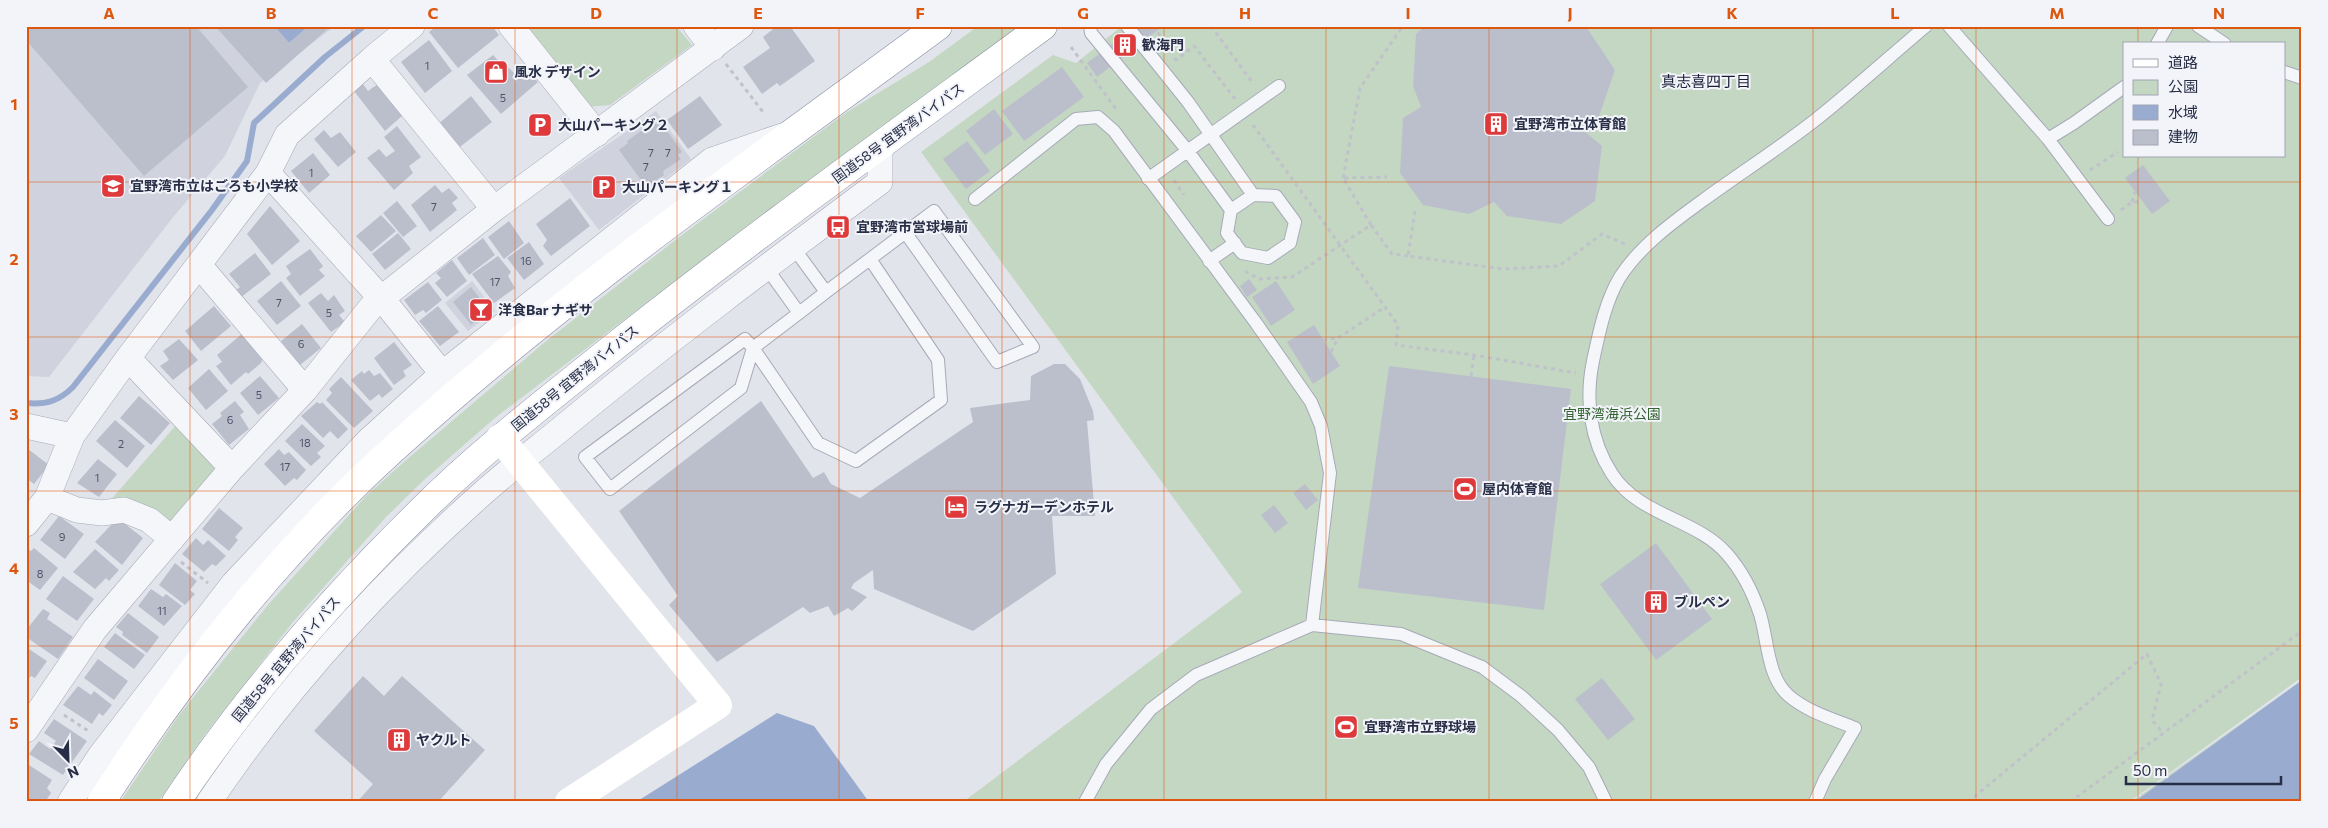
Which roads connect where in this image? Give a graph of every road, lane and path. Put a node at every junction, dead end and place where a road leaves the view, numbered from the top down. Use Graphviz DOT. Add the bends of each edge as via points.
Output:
graph roads {
  1 [pos="412,26"];
  2 [pos="511,26"];
  3 [pos="696,26"];
  4 [pos="741,26"];
  5 [pos="938,26"];
  6 [pos="1043,26"];
  7 [pos="1090,26"];
  8 [pos="1127,26"];
  9 [pos="1154,26"];
  10 [pos="1211,26"];
  11 [pos="1403,26"];
  12 [pos="1926,26"];
  13 [pos="1949,26"];
  14 [pos="2167,26"];
  15 [pos="2198,26"];
  16 [pos="2159,42"];
  17 [pos="2222,42"];
  18 [pos="713,48"];
  19 [pos="372,59"];
  20 [pos="2286,73"];
  21 [pos="2302,78"];
  22 [pos="1279,86"];
  23 [pos="1246,87"];
  24 [pos="2123,88"];
  25 [pos="1240,92"];
  26 [pos="1233,96"];
  27 [pos="763,112"];
  28 [pos="1244,112"];
  29 [pos="597,134"];
  30 [pos="1211,134"];
  31 [pos="2048,139"];
  32 [pos="880,146"];
  33 [pos="1188,150"];
  34 [pos="2118,152"];
  35 [pos="268,174"];
  36 [pos="1387,177"];
  37 [pos="1343,178"];
  38 [pos="2078,178"];
  39 [pos="1148,179"];
  40 [pos="2135,192"];
  41 [pos="1253,195"];
  42 [pos="975,199"];
  43 [pos="2132,202"];
  44 [pos="2142,202"];
  45 [pos="494,209"];
  46 [pos="1231,210"];
  47 [pos="1415,211"];
  48 [pos="2108,219"];
  49 [pos="1371,225"];
  50 [pos="905,232"];
  51 [pos="1234,243"];
  52 [pos="1340,244"];
  53 [pos="793,247"];
  54 [pos="1642,250"];
  55 [pos="1408,256"];
  56 [pos="870,259"];
  57 [pos="1209,261"];
  58 [pos="199,265"];
  59 [pos="766,267"];
  60 [pos="826,292"];
  61 [pos="381,298"];
  62 [pos="1385,307"];
  63 [pos="799,314"];
  64 [pos="1338,338"];
  65 [pos="1323,340"];
  66 [pos="753,348"];
  67 [pos="1331,352"];
  68 [pos="1474,355"];
  69 [pos="128,358"];
  70 [pos="1471,376"];
  71 [pos="1590,376"];
  72 [pos="450,384"];
  73 [pos="305,390"];
  74 [pos="26,426"];
  75 [pos="72,436"];
  76 [pos="500,438"];
  77 [pos="520,462"];
  78 [pos="232,468"];
  79 [pos="47,498"];
  80 [pos="26,524"];
  81 [pos="168,543"];
  82 [pos="214,588"];
  83 [pos="1312,626"];
  84 [pos="2302,631"];
  85 [pos="60,712"];
  86 [pos="26,730"];
  87 [pos="91,733"];
  88 [pos="2163,733"];
  89 [pos="70,802"];
  90 [pos="101,802"];
  91 [pos="176,802"];
  92 [pos="209,802"];
  93 [pos="569,802"];
  94 [pos="1085,802"];
  95 [pos="1606,802"];
  96 [pos="1815,802"];
  97 [pos="1968,802"];
  98 [pos="2070,802"];
  1 -- 19 [label="street"];
  2 -- 29 [label="street"];
  3 -- 18 [label="street"];
  4 -- 18 [label="street"];
  5 -- 72 [label="main road"];
  6 -- 32 [label="main road, 国道58号 宜野湾バイパス"];
  7 -- 33 [label="lane" via="1090,32 1097,41"];
  8 -- 30 [label="lane"];
  9 -- 26 [label="path" via="1176,60 1194,46"];
  10 -- 23 [label="path" via="1252,82"];
  11 -- 37 [label="path" via="1360,88"];
  12 -- 54 [label="lane" via="1814,121 1677,220"];
  13 -- 31 [label="lane"];
  14 -- 16 [label="lane"];
  15 -- 17 [label="lane"];
  18 -- 27 [label="path"];
  18 -- 29 [label="street"];
  19 -- 35 [label="street" via="287,136"];
  19 -- 45 [label="street"];
  20 -- 21 [label="lane"];
  22 -- 28 [label="lane"];
  24 -- 31 [label="lane"];
  25 -- 26 [label="path"];
  26 -- 28 [label="path"];
  28 -- 30 [label="lane"];
  28 -- 52 [label="path"];
  29 -- 45 [label="street"];
  30 -- 33 [label="lane"];
  30 -- 41 [label="lane"];
  31 -- 38 [label="lane"];
  32 -- 53 [label="street" via="880,182"];
  32 -- 76 [label="main road, 国道58号 宜野湾バイパス" via="691,285"];
  33 -- 39 [label="lane"];
  33 -- 46 [label="lane"];
  34 -- 38 [label="path"];
  35 -- 58 [label="street"];
  35 -- 61 [label="street"];
  36 -- 37 [label="path"];
  37 -- 49 [label="path"];
  38 -- 48 [label="lane"];
  39 -- 42 [label="lane" via="1114,131 1098,117 1076,119"];
  39 -- 57 [label="lane"];
  40 -- 43 [label="path"];
  41 -- 46 [label="lane"];
  41 -- 51 [label="lane" via="1276,196 1295,222 1290,242 1268,258 1242,254"];
  43 -- 44 [label="path"];
  43 -- 48 [label="path"];
  45 -- 61 [label="street"];
  46 -- 51 [label="lane" via="1227,233"];
  47 -- 55 [label="path"];
  49 -- 52 [label="path"];
  49 -- 55 [label="path" via="1392,254"];
  50 -- 50 [label="lane" via="934,211 1034,347 997,362"];
  50 -- 56 [label="lane"];
  51 -- 57 [label="lane"];
  52 -- 62 [label="path"];
  53 -- 59 [label="street"];
  53 -- 60 [label="lane"];
  54 -- 55 [label="path" via="1602,234 1559,266 1503,269"];
  54 -- 71 [label="lane" via="1620,278 1607,306"];
  56 -- 60 [label="lane"];
  56 -- 66 [label="lane" via="938,360 941,400 856,461 818,443"];
  57 -- 83 [label="lane" via="1311,402 1321,426 1330,473"];
  58 -- 69 [label="street"];
  58 -- 73 [label="street"];
  59 -- 63 [label="lane"];
  59 -- 77 [label="street"];
  60 -- 63 [label="lane"];
  61 -- 72 [label="street"];
  61 -- 73 [label="street"];
  62 -- 64 [label="path"];
  62 -- 68 [label="path" via="1398,325 1396,345"];
  63 -- 66 [label="lane"];
  64 -- 65 [label="path"];
  64 -- 67 [label="path"];
  66 -- 66 [label="lane" via="745,339 585,457 610,489 741,388"];
  68 -- 70 [label="path"];
  68 -- 71 [label="path"];
  69 -- 75 [label="street"];
  69 -- 78 [label="street"];
  71 -- 96 [label="lane" via="1594,436 1613,476 1647,506 1704,537 1726,553 1751,590 1778,681 1789,696 1817,713 1855,728 1825,778"];
  72 -- 89 [label="street" via="368,441 234,583 100,756"];
  72 -- 90 [label="main road" via="389,453 259,588 142,738"];
  73 -- 78 [label="street"];
  74 -- 75 [label="street"];
  75 -- 79 [label="street"];
  76 -- 77 [label="main road"];
  76 -- 91 [label="main road, 国道58号 宜野湾バイパス" via="422,509 350,584 244,708"];
  77 -- 92 [label="street" via="474,500 344,629 258,732"];
  77 -- 93 [label="main road" via="718,705"];
  78 -- 81 [label="street"];
  79 -- 80 [label="street"];
  79 -- 81 [label="street" via="77,510 102,513 124,510 148,520"];
  81 -- 82 [label="path"];
  81 -- 86 [label="street" via="95,629"];
  83 -- 94 [label="lane" via="1196,675 1151,709 1106,764"];
  83 -- 95 [label="lane" via="1401,634 1482,667 1521,696 1558,730 1589,767"];
  84 -- 88 [label="path"];
  85 -- 87 [label="path"];
  88 -- 97 [label="path" via="2152,720 2162,684 2147,654"];
  88 -- 98 [label="path"];
}
